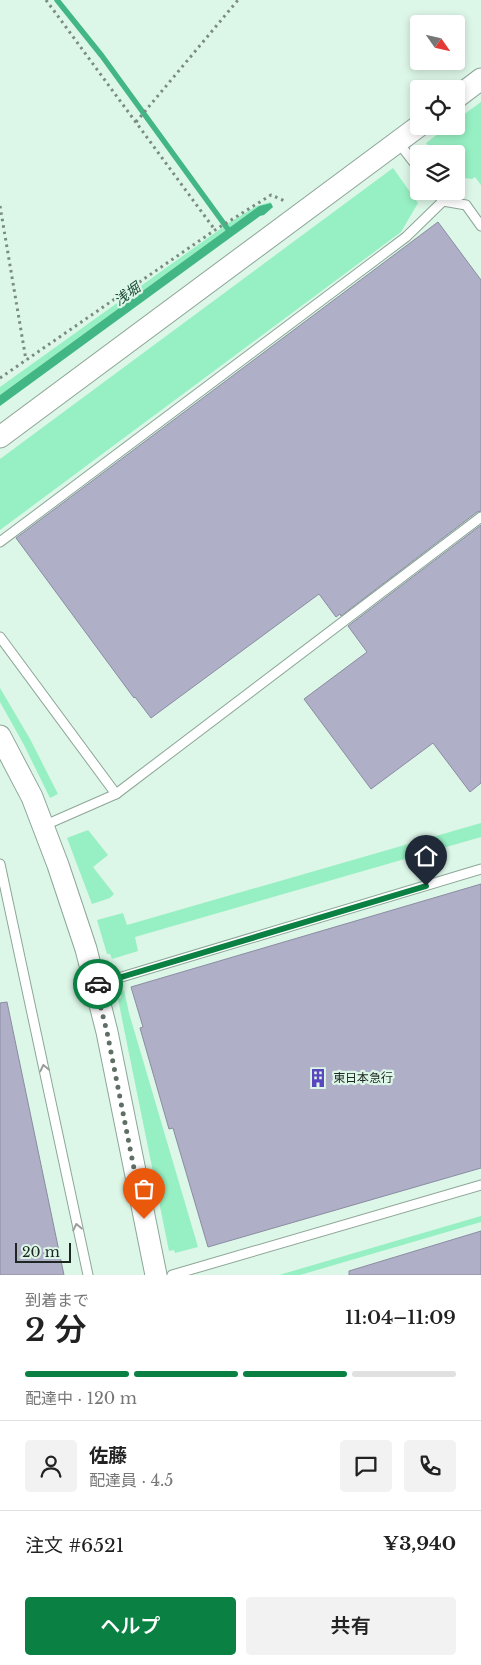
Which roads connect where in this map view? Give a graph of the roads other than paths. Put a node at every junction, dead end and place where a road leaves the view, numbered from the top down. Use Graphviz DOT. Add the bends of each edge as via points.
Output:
graph roads {
  1 [pos="481,79"];
  2 [pos="465,91"];
  3 [pos="410,133"];
  4 [pos="398,142"];
  5 [pos="410,157"];
  6 [pos="443,201"];
  7 [pos="481,226"];
  8 [pos="0,437"];
  9 [pos="481,517"];
  10 [pos="0,542"];
  11 [pos="0,637"];
  12 [pos="0,736"];
  13 [pos="116,794"];
  14 [pos="43,826"];
  15 [pos="0,864"];
  16 [pos="481,869"];
  17 [pos="95,985"];
  18 [pos="481,1185"];
  19 [pos="88,1275"];
  20 [pos="156,1275"];
  21 [pos="172,1275"];
  1 -- 2 [label="street"];
  3 -- 4 [label="street"];
  4 -- 5 [label="lane"];
  4 -- 8 [label="street"];
  6 -- 7 [label="lane" via="466,205"];
  6 -- 10 [label="lane" via="406,237"];
  9 -- 13 [label="lane"];
  11 -- 13 [label="lane"];
  12 -- 14 [label="street" via="32,797"];
  13 -- 14 [label="lane"];
  14 -- 17 [label="street" via="86,949"];
  19 -- 15 [label="lane, one-way"];
  16 -- 17 [label="lane"];
  17 -- 20 [label="street"];
  18 -- 21 [label="lane"];
}
